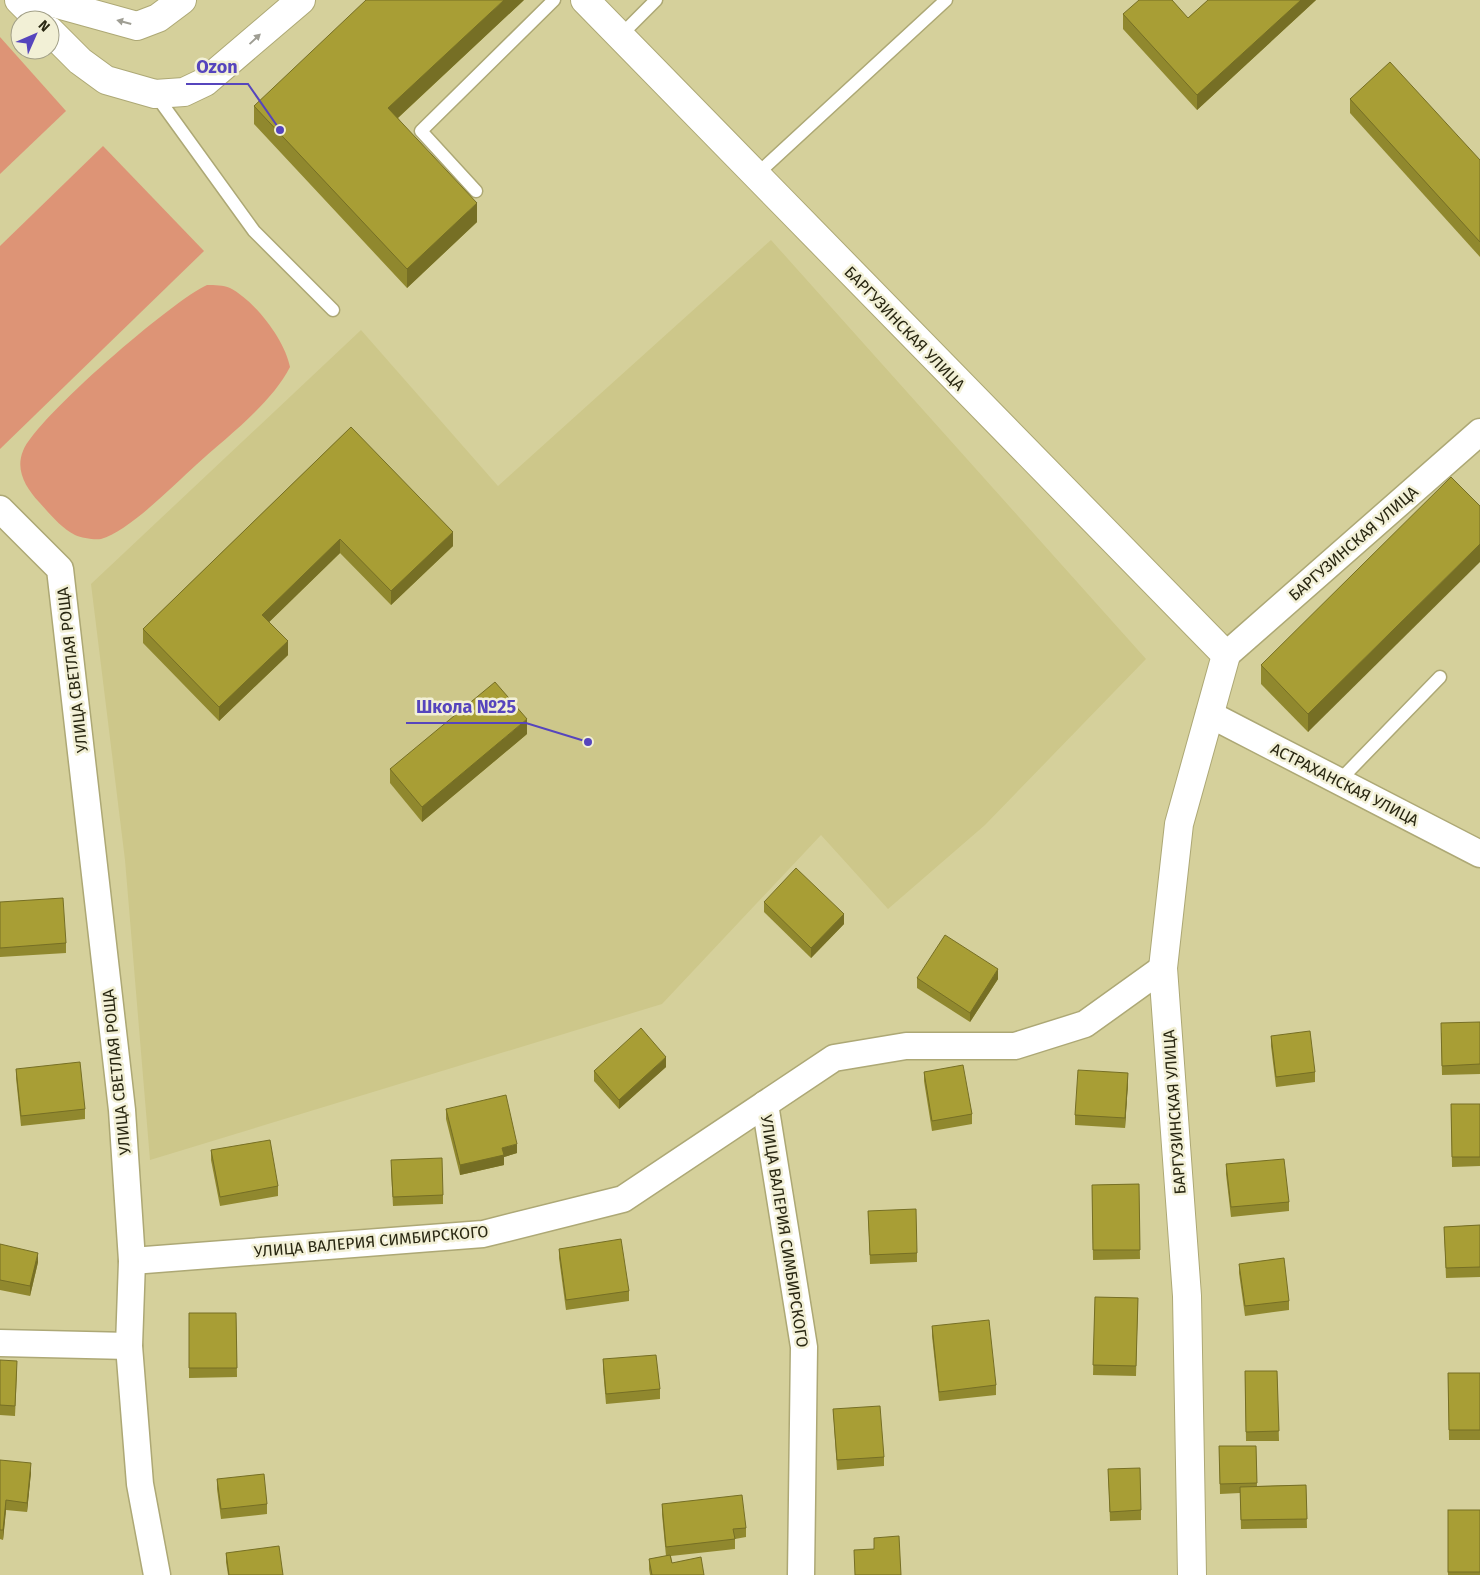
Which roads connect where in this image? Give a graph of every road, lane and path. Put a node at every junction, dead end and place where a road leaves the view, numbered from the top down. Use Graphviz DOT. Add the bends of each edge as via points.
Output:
graph roads {
  1 [pos="18,0"];
  2 [pos="43,0"];
  3 [pos="182,0"];
  4 [pos="301,0"];
  5 [pos="554,0"];
  6 [pos="585,0"];
  7 [pos="656,0"];
  8 [pos="946,0"];
  9 [pos="28,10"];
  10 [pos="620,36"];
  11 [pos="60,41"];
  12 [pos="154,94"];
  13 [pos="756,175"];
  14 [pos="476,191"];
  15 [pos="333,310"];
  16 [pos="1480,432"];
  17 [pos="0,509"];
  18 [pos="1226,655"];
  19 [pos="1440,676"];
  20 [pos="1209,714"];
  21 [pos="1339,781"];
  22 [pos="1480,854"];
  23 [pos="1164,968"];
  24 [pos="765,1104"];
  25 [pos="132,1261"];
  26 [pos="0,1343"];
  27 [pos="128,1346"];
  28 [pos="157,1575"];
  29 [pos="801,1575"];
  30 [pos="1192,1575"];
  1 -- 9 [label="street"];
  3 -- 2 [label="street, one-way" via="158,18 137,26"];
  12 -- 4 [label="street, one-way" via="184,92 205,82"];
  5 -- 14 [label="lane" via="421,131"];
  6 -- 10 [label="street, БАРГУЗИНСКАЯ УЛИЦА"];
  7 -- 10 [label="lane"];
  8 -- 13 [label="lane"];
  10 -- 13 [label="street, БАРГУЗИНСКАЯ УЛИЦА"];
  11 -- 12 [label="street" via="106,80"];
  12 -- 15 [label="lane" via="254,232"];
  13 -- 18 [label="street, БАРГУЗИНСКАЯ УЛИЦА"];
  16 -- 18 [label="street, БАРГУЗИНСКАЯ УЛИЦА"];
  17 -- 25 [label="street, УЛИЦА СВЕТЛАЯ РОЩА" via="60,569 122,1110"];
  18 -- 20 [label="street, БАРГУЗИНСКАЯ УЛИЦА"];
  19 -- 21 [label="lane"];
  20 -- 21 [label="street, АСТРАХАНСКАЯ УЛИЦА"];
  20 -- 23 [label="street, БАРГУЗИНСКАЯ УЛИЦА" via="1179,824"];
  21 -- 22 [label="street, АСТРАХАНСКАЯ УЛИЦА"];
  23 -- 24 [label="street" via="1085,1024 1015,1046 906,1046 834,1058"];
  23 -- 30 [label="street, БАРГУЗИНСКАЯ УЛИЦА" via="1187,1296"];
  24 -- 25 [label="street, УЛИЦА ВАЛЕРИЯ СИМБИРСКОГО" via="622,1199 483,1234"];
  24 -- 29 [label="street, УЛИЦА ВАЛЕРИЯ СИМБИРСКОГО" via="804,1347"];
  25 -- 27 [label="street, УЛИЦА СВЕТЛАЯ РОЩА"];
  26 -- 27 [label="street"];
  27 -- 28 [label="street, УЛИЦА СВЕТЛАЯ РОЩА" via="140,1484"];
}
